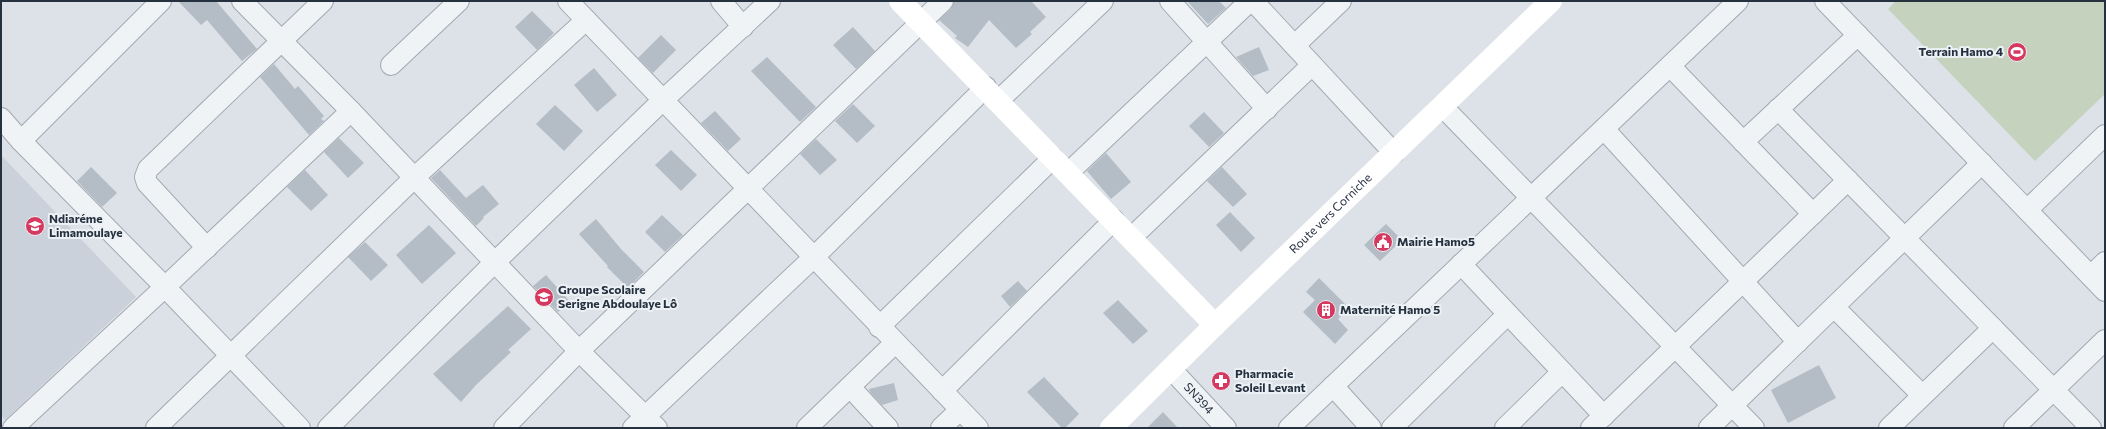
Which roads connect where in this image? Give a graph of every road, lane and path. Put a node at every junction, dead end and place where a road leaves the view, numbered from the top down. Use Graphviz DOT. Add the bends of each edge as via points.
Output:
graph roads {
  1 [pos="161,1"];
  2 [pos="242,1"];
  3 [pos="323,1"];
  4 [pos="460,1"];
  5 [pos="568,1"];
  6 [pos="721,1"];
  7 [pos="770,1"];
  8 [pos="900,1"];
  9 [pos="943,1"];
  10 [pos="1102,1"];
  11 [pos="1170,1"];
  12 [pos="1251,1"];
  13 [pos="1341,1"];
  14 [pos="1551,1"];
  15 [pos="1738,1"];
  16 [pos="1825,1"];
  17 [pos="586,20"];
  18 [pos="922,22"];
  19 [pos="743,28"];
  20 [pos="1858,35"];
  21 [pos="282,40"];
  22 [pos="1208,42"];
  23 [pos="1295,45"];
  24 [pos="391,65"];
  25 [pos="1312,65"];
  26 [pos="1670,66"];
  27 [pos="992,94"];
  28 [pos="662,101"];
  29 [pos="1442,106"];
  30 [pos="1267,109"];
  31 [pos="1778,109"];
  32 [pos="351,111"];
  33 [pos="1,118"];
  34 [pos="1604,129"];
  35 [pos="2105,135"];
  36 [pos="21,141"];
  37 [pos="1744,142"];
  38 [pos="1394,153"];
  39 [pos="1982,163"];
  40 [pos="1060,165"];
  41 [pos="415,178"];
  42 [pos="1848,180"];
  43 [pos="748,189"];
  44 [pos="1531,198"];
  45 [pos="2027,210"];
  46 [pos="1813,214"];
  47 [pos="1114,220"];
  48 [pos="1131,238"];
  49 [pos="1905,238"];
  50 [pos="207,248"];
  51 [pos="814,257"];
  52 [pos="495,262"];
  53 [pos="2105,262"];
  54 [pos="1461,264"];
  55 [pos="2091,276"];
  56 [pos="1742,282"];
  57 [pos="165,287"];
  58 [pos="2105,291"];
  59 [pos="1834,307"];
  60 [pos="1507,315"];
  61 [pos="1215,325"];
  62 [pos="879,327"];
  63 [pos="1993,328"];
  64 [pos="2105,340"];
  65 [pos="1798,342"];
  66 [pos="895,343"];
  67 [pos="1675,346"];
  68 [pos="579,351"];
  69 [pos="230,356"];
  70 [pos="1172,370"];
  71 [pos="1562,372"];
  72 [pos="1333,386"];
  73 [pos="850,387"];
  74 [pos="2053,390"];
  75 [pos="942,391"];
  76 [pos="1922,395"];
  77 [pos="1732,406"];
  78 [pos="960,410"];
  79 [pos="1597,422"];
  80 [pos="645,424"];
  81 [pos="13,428"];
  82 [pos="156,428"];
  83 [pos="300,428"];
  84 [pos="328,428"];
  85 [pos="504,428"];
  86 [pos="807,428"];
  87 [pos="888,428"];
  88 [pos="942,428"];
  89 [pos="978,428"];
  90 [pos="1111,428"];
  91 [pos="1226,428"];
  92 [pos="1289,428"];
  93 [pos="1370,428"];
  94 [pos="1392,428"];
  95 [pos="1505,428"];
  96 [pos="1709,428"];
  97 [pos="1754,428"];
  98 [pos="1889,428"];
  99 [pos="2014,428"];
  100 [pos="2091,428"];
  1 -- 36 [label="street"];
  2 -- 21 [label="street"];
  3 -- 21 [label="street"];
  4 -- 24 [label="street"];
  5 -- 17 [label="street"];
  6 -- 19 [label="street"];
  7 -- 19 [label="street"];
  8 -- 18 [label="main road"];
  9 -- 18 [label="street"];
  10 -- 27 [label="street"];
  11 -- 22 [label="street"];
  12 -- 22 [label="street"];
  12 -- 23 [label="street"];
  13 -- 23 [label="street"];
  14 -- 29 [label="main road, Route vers Corniche"];
  15 -- 26 [label="street"];
  16 -- 20 [label="street"];
  17 -- 28 [label="street"];
  17 -- 41 [label="street"];
  18 -- 27 [label="main road"];
  18 -- 43 [label="street"];
  19 -- 28 [label="street"];
  20 -- 31 [label="street"];
  20 -- 39 [label="street"];
  21 -- 32 [label="street"];
  21 -- 50 [label="street" via="148,169 146,174 147,183"];
  22 -- 30 [label="street"];
  22 -- 40 [label="street"];
  23 -- 25 [label="street"];
  25 -- 30 [label="street"];
  25 -- 38 [label="street"];
  26 -- 34 [label="street"];
  26 -- 37 [label="street"];
  27 -- 40 [label="main road"];
  27 -- 51 [label="street"];
  28 -- 43 [label="street"];
  28 -- 52 [label="street"];
  29 -- 38 [label="main road, Route vers Corniche"];
  29 -- 44 [label="street"];
  30 -- 48 [label="street"];
  31 -- 37 [label="street"];
  31 -- 42 [label="street"];
  32 -- 41 [label="street"];
  32 -- 50 [label="street"];
  33 -- 36 [label="street"];
  34 -- 44 [label="street"];
  34 -- 56 [label="street"];
  35 -- 45 [label="street"];
  36 -- 57 [label="street"];
  37 -- 46 [label="street"];
  38 -- 61 [label="main road, Route vers Corniche"];
  39 -- 45 [label="street"];
  39 -- 49 [label="street"];
  40 -- 47 [label="main road"];
  40 -- 62 [label="street"];
  41 -- 52 [label="street"];
  41 -- 69 [label="street"];
  42 -- 46 [label="street"];
  42 -- 49 [label="street"];
  43 -- 51 [label="street"];
  43 -- 68 [label="street"];
  44 -- 54 [label="street"];
  44 -- 67 [label="street"];
  45 -- 55 [label="street"];
  46 -- 56 [label="street"];
  47 -- 48 [label="main road"];
  47 -- 75 [label="street"];
  48 -- 61 [label="main road"];
  49 -- 59 [label="street"];
  49 -- 63 [label="street"];
  50 -- 57 [label="street"];
  51 -- 62 [label="street"];
  51 -- 80 [label="street"];
  52 -- 68 [label="street"];
  52 -- 84 [label="street"];
  53 -- 55 [label="street"];
  54 -- 60 [label="street"];
  54 -- 72 [label="street"];
  55 -- 58 [label="street"];
  56 -- 65 [label="street"];
  56 -- 67 [label="street"];
  57 -- 69 [label="street"];
  57 -- 81 [label="street"];
  59 -- 65 [label="street"];
  59 -- 76 [label="street"];
  60 -- 71 [label="street"];
  60 -- 94 [label="street"];
  61 -- 70 [label="main road, Route vers Corniche"];
  62 -- 66 [label="street"];
  63 -- 74 [label="street"];
  63 -- 76 [label="street"];
  64 -- 74 [label="street"];
  65 -- 77 [label="street"];
  66 -- 73 [label="street"];
  66 -- 75 [label="street"];
  67 -- 77 [label="street"];
  67 -- 79 [label="street"];
  68 -- 80 [label="street"];
  68 -- 85 [label="street"];
  69 -- 82 [label="street"];
  69 -- 83 [label="street"];
  70 -- 90 [label="main road, Route vers Corniche"];
  70 -- 91 [label="street, SN394"];
  71 -- 79 [label="street"];
  71 -- 95 [label="street"];
  72 -- 92 [label="street"];
  72 -- 93 [label="street"];
  73 -- 86 [label="street"];
  73 -- 87 [label="street"];
  74 -- 99 [label="street"];
  74 -- 100 [label="street"];
  75 -- 78 [label="street"];
  76 -- 98 [label="street"];
  77 -- 96 [label="street"];
  77 -- 97 [label="street"];
  78 -- 88 [label="street"];
  78 -- 89 [label="street"];
}
